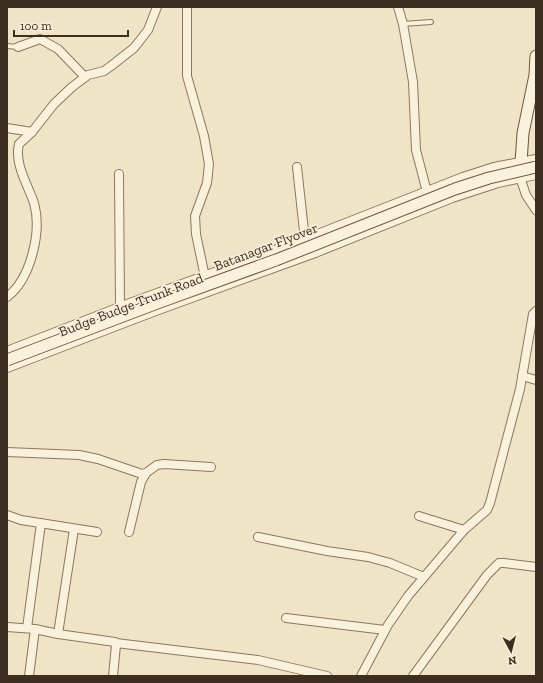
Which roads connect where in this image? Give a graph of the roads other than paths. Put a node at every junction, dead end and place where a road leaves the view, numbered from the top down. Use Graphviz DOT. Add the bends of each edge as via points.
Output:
graph roads {
  1 [pos="157,7"];
  2 [pos="187,7"];
  3 [pos="398,7"];
  4 [pos="431,22"];
  5 [pos="403,24"];
  6 [pos="7,46"];
  7 [pos="18,47"];
  8 [pos="536,56"];
  9 [pos="85,77"];
  10 [pos="7,128"];
  11 [pos="32,132"];
  12 [pos="536,160"];
  13 [pos="521,162"];
  14 [pos="297,167"];
  15 [pos="536,167"];
  16 [pos="120,174"];
  17 [pos="536,174"];
  18 [pos="520,177"];
  19 [pos="427,192"];
  20 [pos="536,210"];
  21 [pos="305,240"];
  22 [pos="206,277"];
  23 [pos="7,297"];
  24 [pos="120,308"];
  25 [pos="536,311"];
  26 [pos="7,352"];
  27 [pos="7,360"];
  28 [pos="7,367"];
  29 [pos="522,376"];
  30 [pos="536,380"];
  31 [pos="7,452"];
  32 [pos="211,467"];
  33 [pos="146,474"];
  34 [pos="7,515"];
  35 [pos="419,516"];
  36 [pos="41,523"];
  37 [pos="74,529"];
  38 [pos="464,530"];
  39 [pos="97,532"];
  40 [pos="129,532"];
  41 [pos="258,537"];
  42 [pos="536,567"];
  43 [pos="424,577"];
  44 [pos="286,618"];
  45 [pos="7,627"];
  46 [pos="31,628"];
  47 [pos="385,630"];
  48 [pos="58,634"];
  49 [pos="116,643"];
  50 [pos="29,676"];
  51 [pos="113,676"];
  52 [pos="327,676"];
  53 [pos="361,676"];
  54 [pos="413,676"];
  1 -- 9 [label="street" via="148,30 134,48 107,68"];
  2 -- 22 [label="street" via="186,76 204,136 209,164 207,183 195,216 196,234"];
  3 -- 5 [label="street"];
  4 -- 5 [label="lane"];
  5 -- 19 [label="street" via="414,90 416,150"];
  6 -- 7 [label="lane"];
  7 -- 9 [label="street" via="40,39 58,49"];
  8 -- 13 [label="main road"];
  9 -- 11 [label="street" via="54,104"];
  10 -- 11 [label="street"];
  11 -- 23 [label="street" via="18,147 36,214 33,251 21,283"];
  12 -- 13 [label="street, Budge Budge Trunk Road"];
  13 -- 18 [label="main road"];
  13 -- 19 [label="street, Budge Budge Trunk Road" via="488,170"];
  14 -- 21 [label="street"];
  15 -- 27 [label="main road, Batanagar Flyover, bridge" via="455,189 276,260"];
  16 -- 24 [label="street"];
  17 -- 18 [label="street, Budge Budge Trunk Road"];
  18 -- 20 [label="street" via="526,195"];
  18 -- 28 [label="street, Budge Budge Trunk Road" via="452,197"];
  19 -- 21 [label="street, Budge Budge Trunk Road"];
  21 -- 22 [label="street, Budge Budge Trunk Road"];
  22 -- 24 [label="street, Budge Budge Trunk Road"];
  24 -- 26 [label="street, Budge Budge Trunk Road"];
  25 -- 29 [label="street" via="533,314"];
  29 -- 30 [label="street"];
  29 -- 38 [label="street" via="487,510"];
  31 -- 33 [label="street" via="79,455"];
  32 -- 33 [label="street" via="157,464"];
  33 -- 40 [label="street" via="141,482"];
  34 -- 36 [label="street"];
  35 -- 38 [label="street"];
  36 -- 37 [label="street"];
  36 -- 46 [label="street"];
  37 -- 39 [label="street"];
  37 -- 48 [label="street"];
  38 -- 43 [label="street"];
  41 -- 43 [label="street" via="368,557"];
  42 -- 54 [label="street" via="499,564 487,575"];
  43 -- 47 [label="street"];
  44 -- 47 [label="street"];
  45 -- 46 [label="street"];
  46 -- 48 [label="street"];
  46 -- 50 [label="street"];
  47 -- 53 [label="street"];
  48 -- 49 [label="street"];
  49 -- 51 [label="street"];
  49 -- 52 [label="street" via="258,660"];
}
